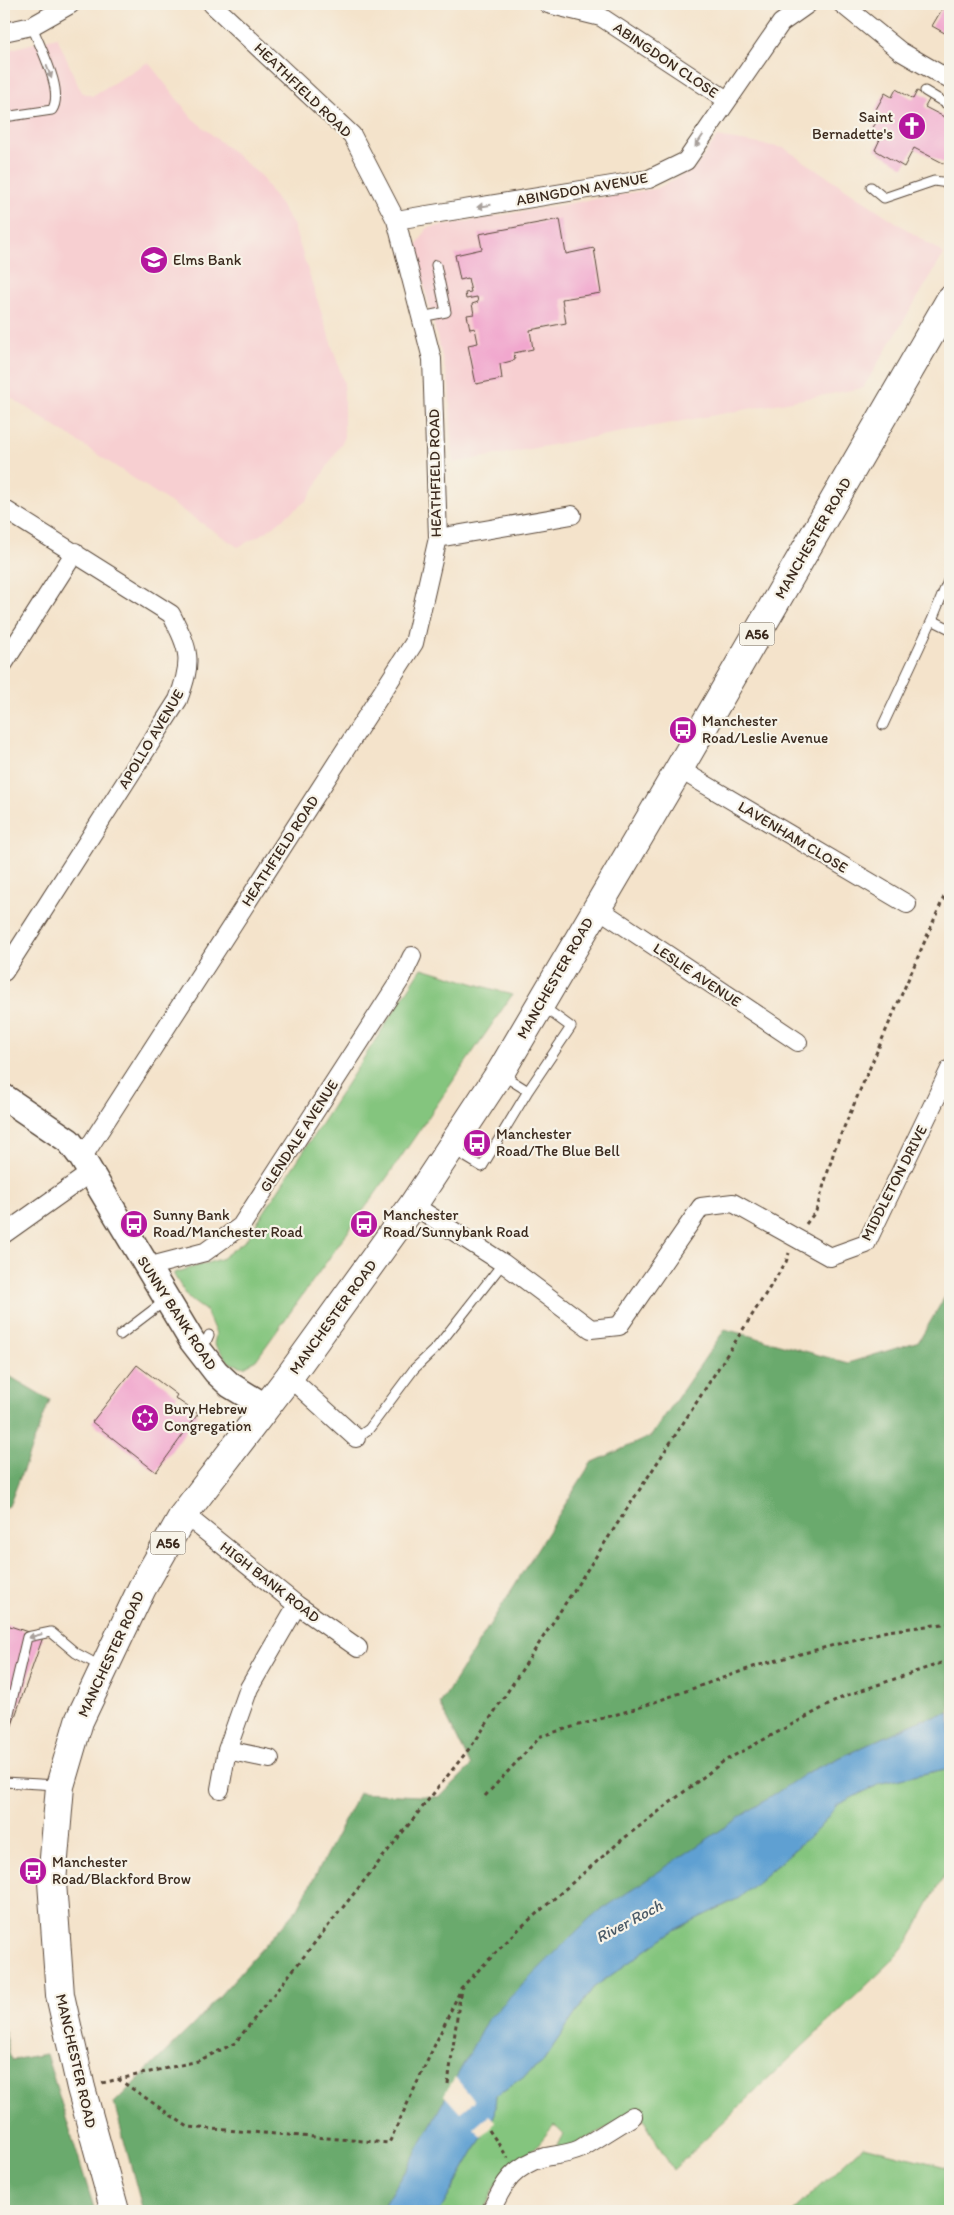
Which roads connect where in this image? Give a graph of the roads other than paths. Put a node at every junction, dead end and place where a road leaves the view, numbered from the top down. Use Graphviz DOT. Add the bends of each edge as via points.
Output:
graph roads {
  1 [pos="212,4"];
  2 [pos="548,4"];
  3 [pos="808,4"];
  4 [pos="842,4"];
  5 [pos="66,5"];
  6 [pos="32,26"];
  7 [pos="4,32"];
  8 [pos="950,80"];
  9 [pos="925,91"];
  10 [pos="727,100"];
  11 [pos="950,106"];
  12 [pos="4,118"];
  13 [pos="950,179"];
  14 [pos="871,188"];
  15 [pos="396,220"];
  16 [pos="436,265"];
  17 [pos="950,300"];
  18 [pos="421,317"];
  19 [pos="4,509"];
  20 [pos="572,515"];
  21 [pos="438,538"];
  22 [pos="75,552"];
  23 [pos="950,576"];
  24 [pos="932,620"];
  25 [pos="950,629"];
  26 [pos="4,663"];
  27 [pos="883,725"];
  28 [pos="679,769"];
  29 [pos="907,904"];
  30 [pos="596,907"];
  31 [pos="412,956"];
  32 [pos="4,972"];
  33 [pos="540,1004"];
  34 [pos="798,1042"];
  35 [pos="950,1069"];
  36 [pos="500,1073"];
  37 [pos="528,1091"];
  38 [pos="4,1097"];
  39 [pos="451,1149"];
  40 [pos="86,1165"];
  41 [pos="413,1205"];
  42 [pos="4,1234"];
  43 [pos="504,1263"];
  44 [pos="146,1267"];
  45 [pos="171,1302"];
  46 [pos="120,1335"];
  47 [pos="289,1377"];
  48 [pos="266,1407"];
  49 [pos="356,1438"];
  50 [pos="184,1514"];
  51 [pos="297,1605"];
  52 [pos="358,1648"];
  53 [pos="104,1669"];
  54 [pos="4,1734"];
  55 [pos="227,1750"];
  56 [pos="270,1760"];
  57 [pos="4,1782"];
  58 [pos="60,1786"];
  59 [pos="220,1789"];
  60 [pos="633,2116"];
  61 [pos="115,2211"];
  62 [pos="492,2211"];
  1 -- 15 [label="street, HEATHFIELD ROAD" via="352,135"];
  2 -- 10 [label="street, ABINGDON CLOSE" via="602,17"];
  3 -- 10 [label="street, ABINGDON AVENUE" via="781,23"];
  4 -- 8 [label="street" via="900,51"];
  5 -- 6 [label="street"];
  6 -- 7 [label="street"];
  6 -- 12 [label="lane, one-way" via="56,90 55,105 52,110"];
  9 -- 11 [label="lane"];
  10 -- 15 [label="street, ABINGDON AVENUE, one-way" via="686,161 649,179"];
  13 -- 14 [label="lane" via="948,183 934,181 884,198"];
  15 -- 18 [label="street, HEATHFIELD ROAD"];
  16 -- 18 [label="lane" via="446,312"];
  17 -- 28 [label="highway, MANCHESTER ROAD / A56"];
  18 -- 21 [label="street, HEATHFIELD ROAD" via="432,359"];
  19 -- 22 [label="street, APOLLO AVENUE"];
  20 -- 21 [label="street"];
  21 -- 40 [label="street, HEATHFIELD ROAD" via="414,643"];
  22 -- 26 [label="street"];
  22 -- 32 [label="street, APOLLO AVENUE" via="171,614 186,642 188,672 178,700"];
  23 -- 24 [label="lane"];
  24 -- 25 [label="lane"];
  24 -- 27 [label="lane"];
  28 -- 29 [label="street, LAVENHAM CLOSE"];
  28 -- 30 [label="highway, MANCHESTER ROAD / A56"];
  30 -- 33 [label="highway, MANCHESTER ROAD / A56"];
  30 -- 34 [label="street, LESLIE AVENUE"];
  31 -- 44 [label="street, GLENDALE AVENUE" via="402,977 241,1226 205,1252"];
  33 -- 36 [label="highway, MANCHESTER ROAD / A56"];
  33 -- 37 [label="lane" via="571,1026"];
  35 -- 43 [label="street, MIDDLETON DRIVE" via="866,1244 830,1257 732,1203 701,1207 619,1326 591,1328"];
  36 -- 37 [label="lane"];
  36 -- 39 [label="highway, MANCHESTER ROAD / A56"];
  37 -- 39 [label="lane" via="482,1167"];
  38 -- 40 [label="street, SUNNY BANK ROAD" via="69,1142"];
  39 -- 41 [label="highway, MANCHESTER ROAD / A56"];
  40 -- 42 [label="street"];
  40 -- 44 [label="street, SUNNY BANK ROAD"];
  41 -- 43 [label="street, MIDDLETON DRIVE"];
  41 -- 47 [label="highway, MANCHESTER ROAD / A56"];
  43 -- 49 [label="lane" via="437,1347 414,1369 369,1429"];
  44 -- 45 [label="street, SUNNY BANK ROAD"];
  45 -- 46 [label="lane"];
  45 -- 48 [label="street, SUNNY BANK ROAD" via="205,1344 216,1372 230,1385"];
  47 -- 48 [label="highway, MANCHESTER ROAD / A56"];
  47 -- 49 [label="street"];
  48 -- 50 [label="highway, MANCHESTER ROAD / A56"];
  50 -- 51 [label="street, HIGH BANK ROAD"];
  50 -- 53 [label="highway, MANCHESTER ROAD / A56" via="142,1588"];
  51 -- 52 [label="street, HIGH BANK ROAD"];
  51 -- 55 [label="street" via="249,1688"];
  53 -- 54 [label="lane, one-way" via="76,1653 51,1632 27,1638"];
  53 -- 58 [label="highway, MANCHESTER ROAD / A56" via="79,1721"];
  55 -- 56 [label="street"];
  55 -- 59 [label="street"];
  57 -- 58 [label="lane"];
  58 -- 61 [label="highway, MANCHESTER ROAD / A56" via="52,1882 60,1994 81,2088"];
  60 -- 62 [label="street" via="572,2153 542,2158 517,2172 503,2184"];
}
